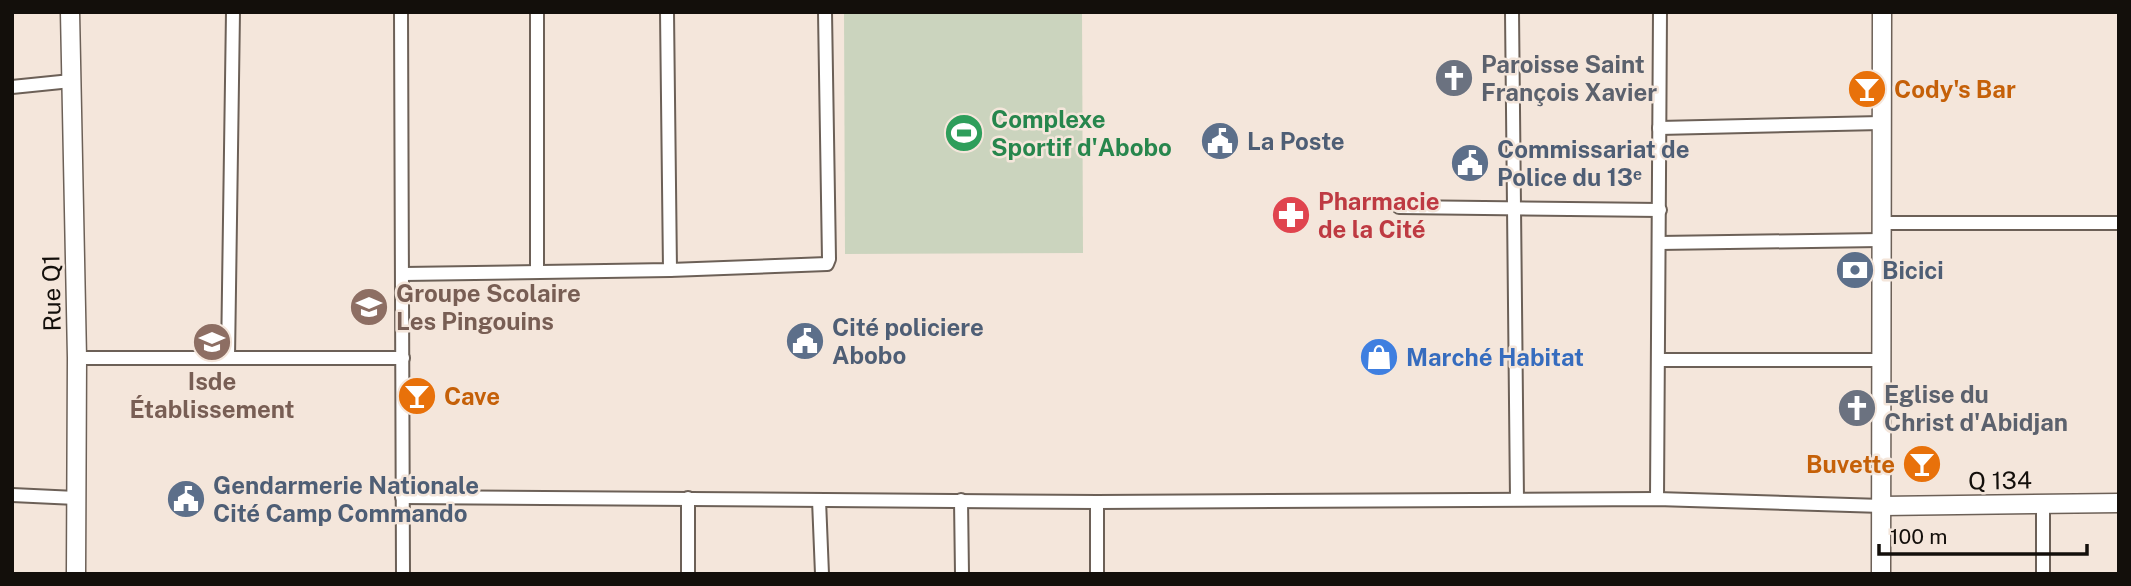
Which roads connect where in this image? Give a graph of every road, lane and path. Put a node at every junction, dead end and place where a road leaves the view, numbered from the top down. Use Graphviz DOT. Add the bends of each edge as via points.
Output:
graph roads {
  1 [pos="70,12"];
  2 [pos="233,12"];
  3 [pos="401,12"];
  4 [pos="537,12"];
  5 [pos="667,12"];
  6 [pos="825,12"];
  7 [pos="1512,12"];
  8 [pos="1660,12"];
  9 [pos="1882,12"];
  10 [pos="71,81"];
  11 [pos="12,87"];
  12 [pos="1881,123"];
  13 [pos="1659,128"];
  14 [pos="1513,206"];
  15 [pos="1399,207"];
  16 [pos="1660,210"];
  17 [pos="2119,223"];
  18 [pos="1880,231"];
  19 [pos="1659,243"];
  20 [pos="537,270"];
  21 [pos="670,271"];
  22 [pos="404,274"];
  23 [pos="77,358"];
  24 [pos="228,358"];
  25 [pos="403,358"];
  26 [pos="1658,360"];
  27 [pos="1880,360"];
  28 [pos="12,495"];
  29 [pos="402,497"];
  30 [pos="76,498"];
  31 [pos="688,498"];
  32 [pos="1517,499"];
  33 [pos="1657,499"];
  34 [pos="819,500"];
  35 [pos="961,500"];
  36 [pos="1097,502"];
  37 [pos="2119,503"];
  38 [pos="2043,504"];
  39 [pos="1882,506"];
  40 [pos="76,574"];
  41 [pos="402,574"];
  42 [pos="688,574"];
  43 [pos="822,574"];
  44 [pos="961,574"];
  45 [pos="1097,574"];
  46 [pos="1881,574"];
  47 [pos="2043,574"];
  1 -- 10 [label="street, Rue Q1"];
  2 -- 24 [label="street"];
  3 -- 22 [label="street"];
  4 -- 20 [label="street"];
  5 -- 21 [label="street"];
  6 -- 21 [label="street" via="827,264"];
  7 -- 14 [label="street"];
  8 -- 13 [label="street"];
  9 -- 12 [label="street"];
  10 -- 11 [label="street"];
  10 -- 23 [label="street, Rue Q1"];
  12 -- 13 [label="street"];
  12 -- 18 [label="street"];
  13 -- 16 [label="street"];
  14 -- 15 [label="street"];
  14 -- 16 [label="street"];
  14 -- 32 [label="street"];
  16 -- 19 [label="street"];
  17 -- 18 [label="street"];
  18 -- 19 [label="street"];
  18 -- 27 [label="street"];
  19 -- 26 [label="street"];
  20 -- 21 [label="street"];
  20 -- 22 [label="street"];
  22 -- 25 [label="street"];
  23 -- 24 [label="street"];
  23 -- 30 [label="street, Rue Q1"];
  24 -- 25 [label="street"];
  25 -- 29 [label="street"];
  26 -- 27 [label="street"];
  26 -- 33 [label="street"];
  27 -- 39 [label="street"];
  28 -- 30 [label="street"];
  29 -- 31 [label="street"];
  29 -- 41 [label="street"];
  30 -- 40 [label="street, Rue Q1"];
  31 -- 34 [label="street"];
  31 -- 42 [label="street"];
  32 -- 33 [label="street"];
  32 -- 36 [label="street"];
  33 -- 39 [label="street"];
  34 -- 35 [label="street"];
  34 -- 43 [label="street"];
  35 -- 36 [label="street"];
  35 -- 44 [label="street"];
  36 -- 45 [label="street"];
  37 -- 38 [label="street, Q 134"];
  38 -- 39 [label="street, Q 134"];
  38 -- 47 [label="street"];
  39 -- 46 [label="street"];
}
